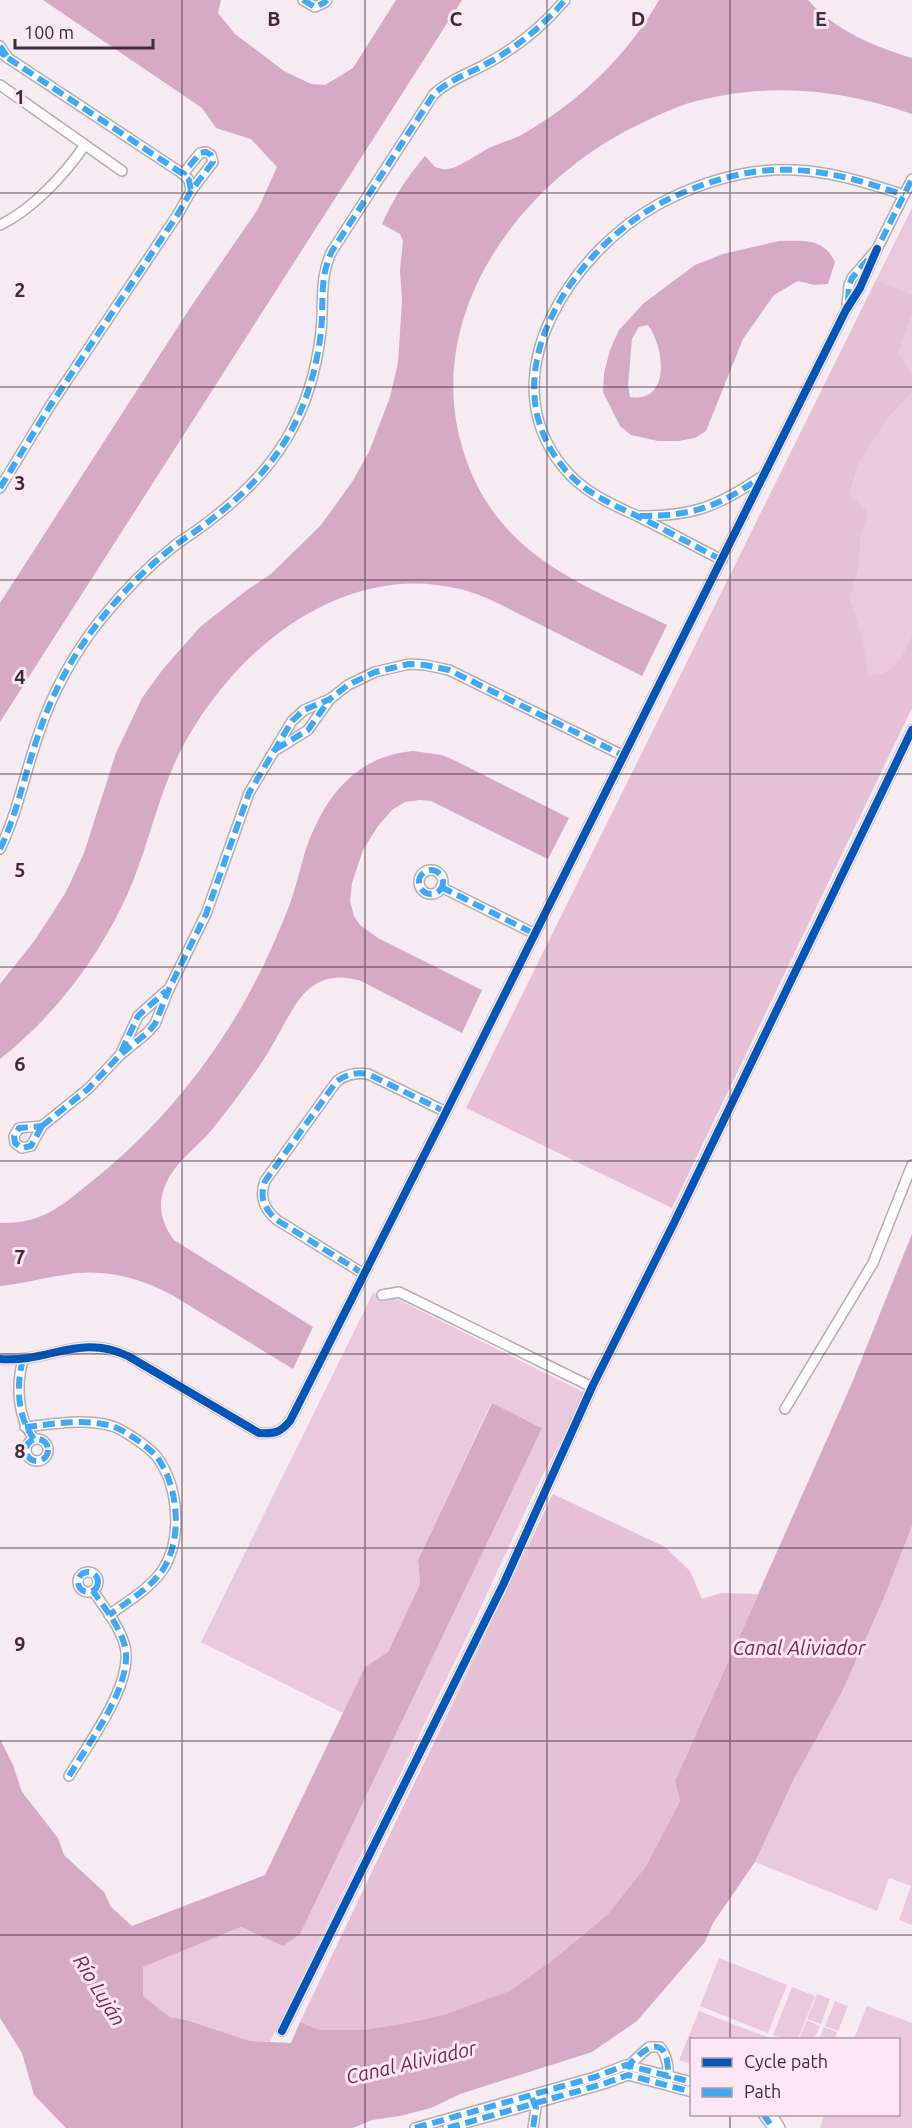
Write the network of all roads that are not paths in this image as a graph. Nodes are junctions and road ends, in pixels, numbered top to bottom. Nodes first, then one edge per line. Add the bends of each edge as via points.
1 (303, 0) edge
2 (327, 0) edge
3 (565, 0) edge
4 (0, 46) edge
5 (4, 55) edge
6 (0, 85) edge
7 (85, 145) junction
8 (122, 171) dead end
9 (183, 174) junction
10 (912, 179) edge
11 (191, 191) junction
12 (904, 195) junction
13 (0, 226) edge
14 (763, 476) junction
15 (0, 488) edge
16 (636, 516) junction
17 (722, 560) junction
18 (330, 699) junction
19 (912, 730) edge
20 (276, 750) junction
21 (624, 756) junction
22 (0, 849) edge
23 (441, 887) dead end
24 (535, 934) junction
25 (169, 989) junction
26 (120, 1055) junction
27 (446, 1112) junction
28 (42, 1126) dead end
29 (912, 1165) edge
30 (364, 1274) junction
31 (382, 1295) dead end
32 (0, 1359) edge
33 (23, 1359) junction
34 (592, 1387) junction
35 (785, 1409) dead end
36 (25, 1427) junction
37 (34, 1439) dead end
38 (93, 1591) dead end
39 (109, 1615) junction
40 (69, 1776) dead end
41 (282, 2031) dead end
42 (628, 2070) junction
43 (668, 2080) junction
44 (690, 2082) edge
45 (690, 2091) edge
46 (533, 2099) junction
47 (764, 2116) edge
48 (451, 2125) edge
49 (415, 2128) edge
50 (533, 2128) edge
51 (773, 2128) edge

1 - 2 street via 315,7
3 - 22 street via 521,41 448,82 430,101 327,262 313,377 287,437 247,490 143,573 88,637 46,713
4 - 5 street
5 - 9 street
6 - 7 street
7 - 8 street
7 - 13 street via 38,198
9 - 11 street
9 - 11 street via 200,153 211,155 213,162
10 - 12 street
11 - 15 street
12 - 14 street via 877,249 852,278 846,310
12 - 16 street via 819,171 752,172 704,185 659,204 590,260 567,290 543,337 535,367 537,419 553,454 574,479 603,501
14 - 16 street via 703,510
14 - 17 street
16 - 17 street
17 - 21 street
18 - 20 street via 308,730
18 - 20 street via 298,714
18 - 21 street via 375,672 408,664 437,666
19 - 34 street
20 - 25 street via 249,793 206,914
21 - 24 street
23 - 24 street
24 - 27 street
25 - 26 street via 138,1016
25 - 26 street via 155,1024
26 - 28 street via 88,1089
27 - 30 street
27 - 30 street via 368,1074 346,1075 265,1181 262,1196 268,1212
29 - 35 street via 873,1263
30 - 33 street via 290,1421 274,1434 260,1433 244,1425 116,1350 78,1347
31 - 34 street via 399,1292
32 - 33 street
33 - 36 street via 18,1377
34 - 41 street via 503,1585
36 - 37 street
36 - 39 street via 81,1420 114,1427 156,1456 168,1478 176,1531 163,1570
38 - 39 street
39 - 40 street via 124,1642 125,1674 118,1694
42 - 43 street
42 - 43 street via 649,2047 660,2047 665,2053
42 - 46 street via 618,2067
43 - 44 street
43 - 45 street
46 - 48 street
46 - 50 street
47 - 51 street
48 - 49 street

